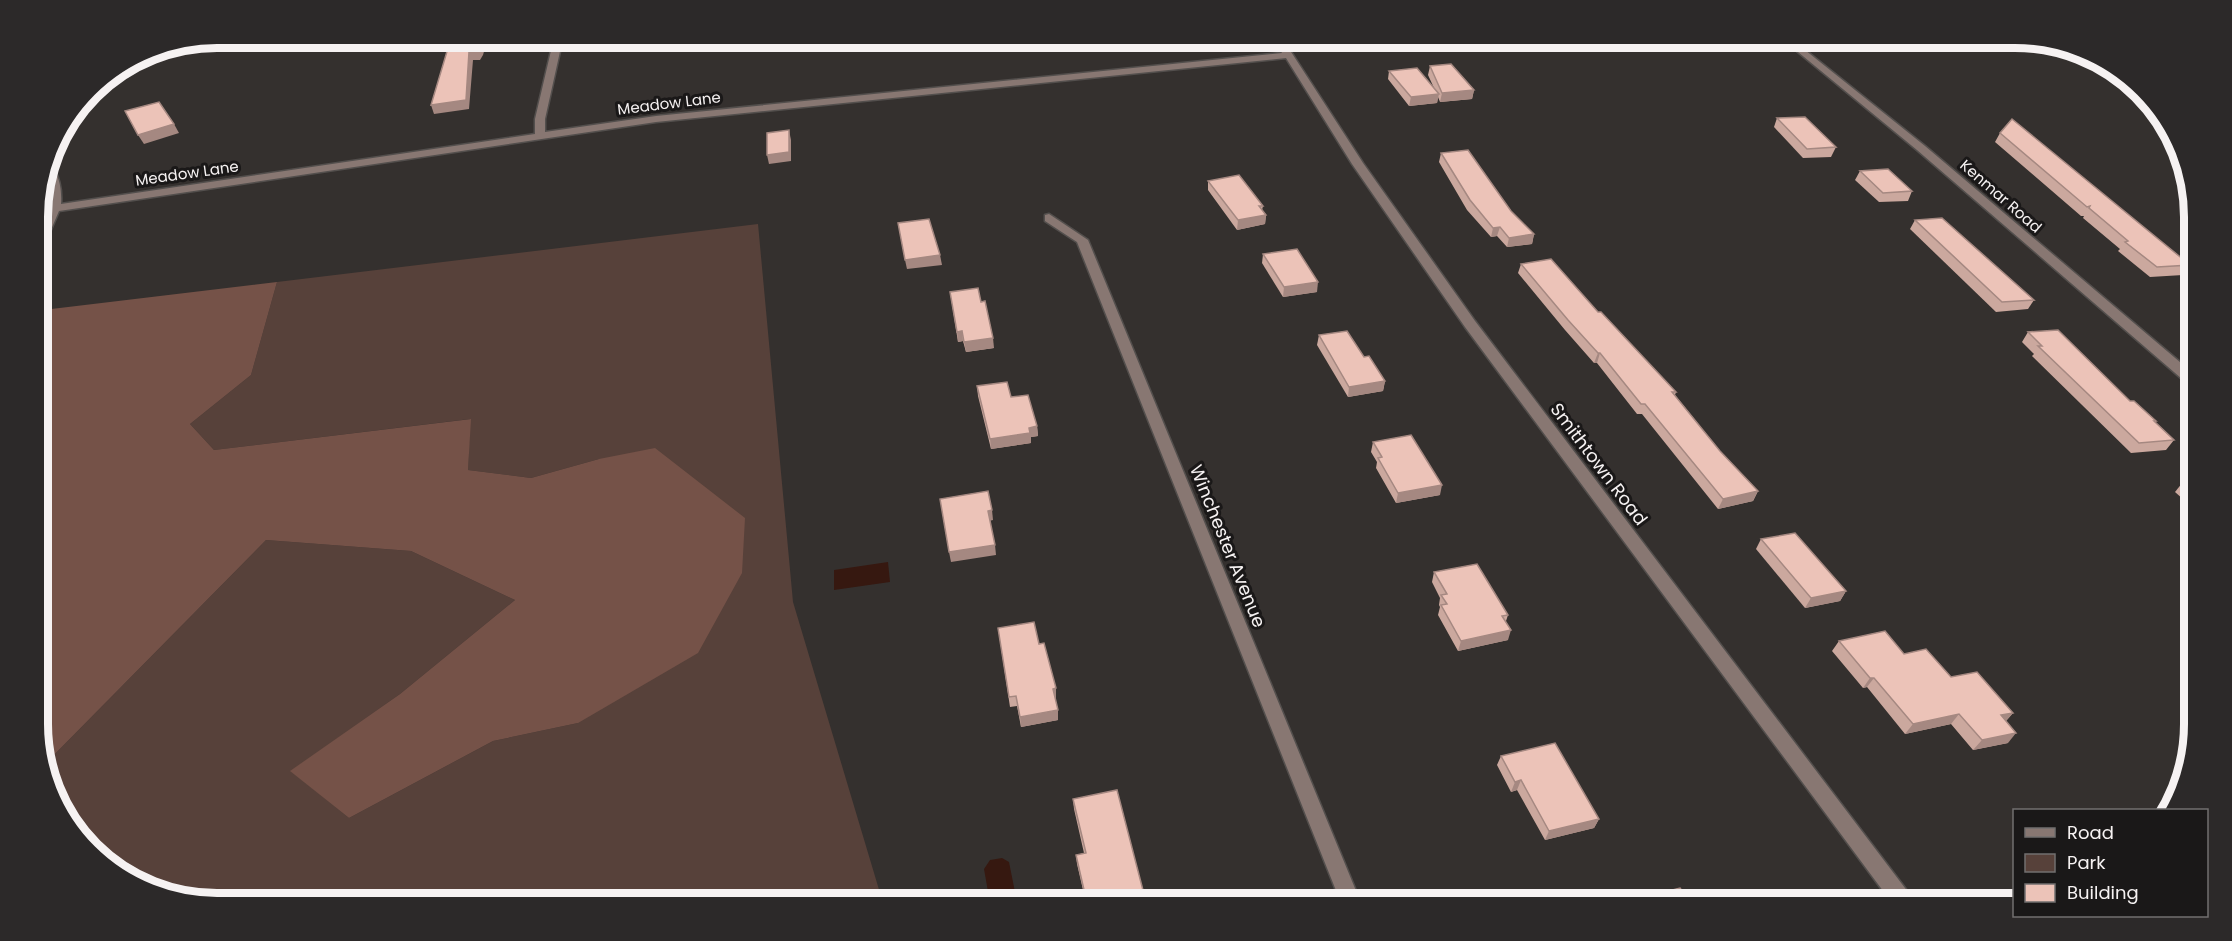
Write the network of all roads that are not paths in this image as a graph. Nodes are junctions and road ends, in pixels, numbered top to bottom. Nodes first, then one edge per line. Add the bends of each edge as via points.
1 (556, 48) edge
2 (1284, 48) edge
3 (1797, 48) edge
4 (1289, 55) junction
5 (540, 136) junction
6 (53, 179) edge
7 (55, 208) junction
8 (1049, 218) dead end
9 (48, 224) edge
10 (2184, 373) edge
11 (1347, 893) edge
12 (1897, 893) edge

1 - 5 street via 540,119
2 - 4 street, Smithtown Road
3 - 10 street, Kenmar Road
4 - 5 street, Meadow Lane via 687,115
4 - 12 street, Smithtown Road via 1358,164 1470,324
5 - 7 street, Meadow Lane
6 - 7 street
7 - 9 street
8 - 11 street, Winchester Avenue via 1082,240

